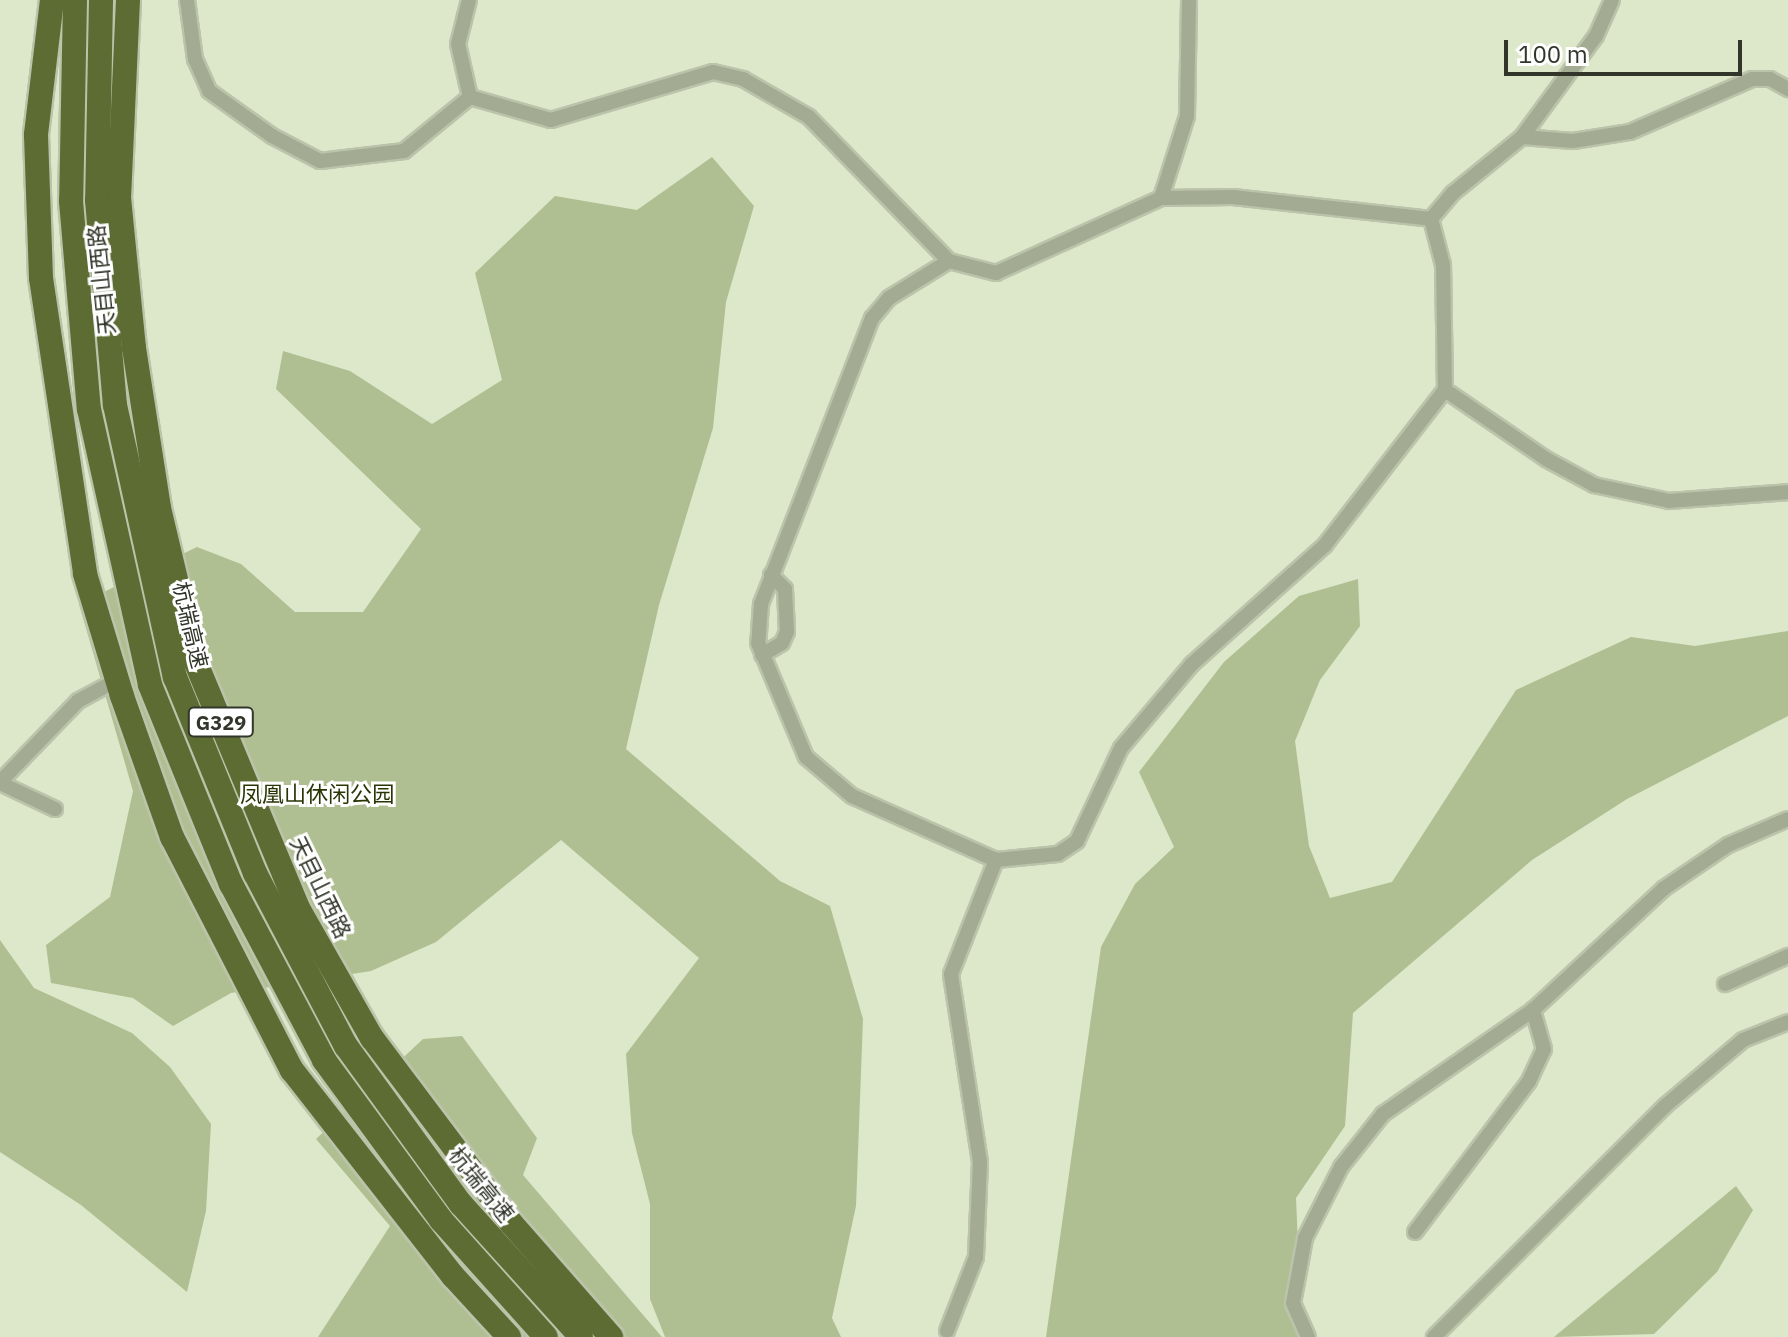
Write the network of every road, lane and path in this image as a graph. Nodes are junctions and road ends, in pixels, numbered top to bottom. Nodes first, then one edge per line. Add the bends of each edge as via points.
1 (52, 0) edge
2 (75, 0) edge
3 (101, 0) edge
4 (128, 0) edge
5 (187, 0) edge
6 (469, 0) edge
7 (1189, 0) edge
8 (1612, 0) edge
9 (1788, 89) edge
10 (470, 97) junction
11 (1522, 137) junction
12 (1161, 198) junction
13 (1431, 219) junction
14 (949, 261) junction
15 (1445, 390) junction
16 (1788, 492) edge
17 (771, 575) junction
18 (762, 655) junction
19 (117, 680) junction
20 (0, 782) edge
21 (55, 809) dead end
22 (1788, 819) edge
23 (996, 860) junction
24 (1788, 956) edge
25 (1725, 984) dead end
26 (1533, 1010) junction
27 (1788, 1022) edge
28 (1415, 1232) dead end
29 (947, 1331) dead end
30 (509, 1337) edge
31 (546, 1337) edge
32 (581, 1337) edge
33 (611, 1337) edge
34 (1308, 1337) edge
35 (1434, 1337) edge

1 - 19 highway via 36,135 41,278 85,574
2 - 31 highway via 71,201 89,409 150,685 231,884 324,1060 441,1220
3 - 32 highway, 杭瑞高速 via 97,200 115,405 175,677 255,873 346,1046 461,1204
4 - 33 highway, 天目山西路 / G329 via 119,198 131,318 159,508 196,663 298,908 372,1038 511,1223
5 - 10 street via 195,59 209,91 272,136 320,161 404,151
6 - 10 street via 458,44
7 - 12 street via 1187,116
8 - 11 street via 1596,36
9 - 11 street via 1770,79 1752,79 1630,132 1573,141
10 - 14 street via 551,120 713,72 743,79 809,117
11 - 13 street via 1453,193
12 - 13 street via 1233,197
12 - 14 street via 996,273
13 - 15 street via 1443,265
14 - 17 street via 889,298 872,318
15 - 16 street via 1594,485 1669,501
15 - 23 street via 1325,545 1192,664 1121,748 1077,841 1058,854
17 - 18 street via 761,604
17 - 18 street via 785,589 787,632 782,643
18 - 23 street via 806,757 852,796
19 - 20 street via 78,701
19 - 30 highway via 172,837 292,1070 453,1276
20 - 21 street
22 - 26 street via 1728,845 1663,889
23 - 29 street via 951,974 980,1162 976,1257
24 - 25 street
26 - 28 street via 1544,1049 1529,1081
26 - 34 street via 1383,1114 1341,1167 1305,1238 1294,1284 1298,1323
27 - 35 street via 1743,1040 1665,1106

